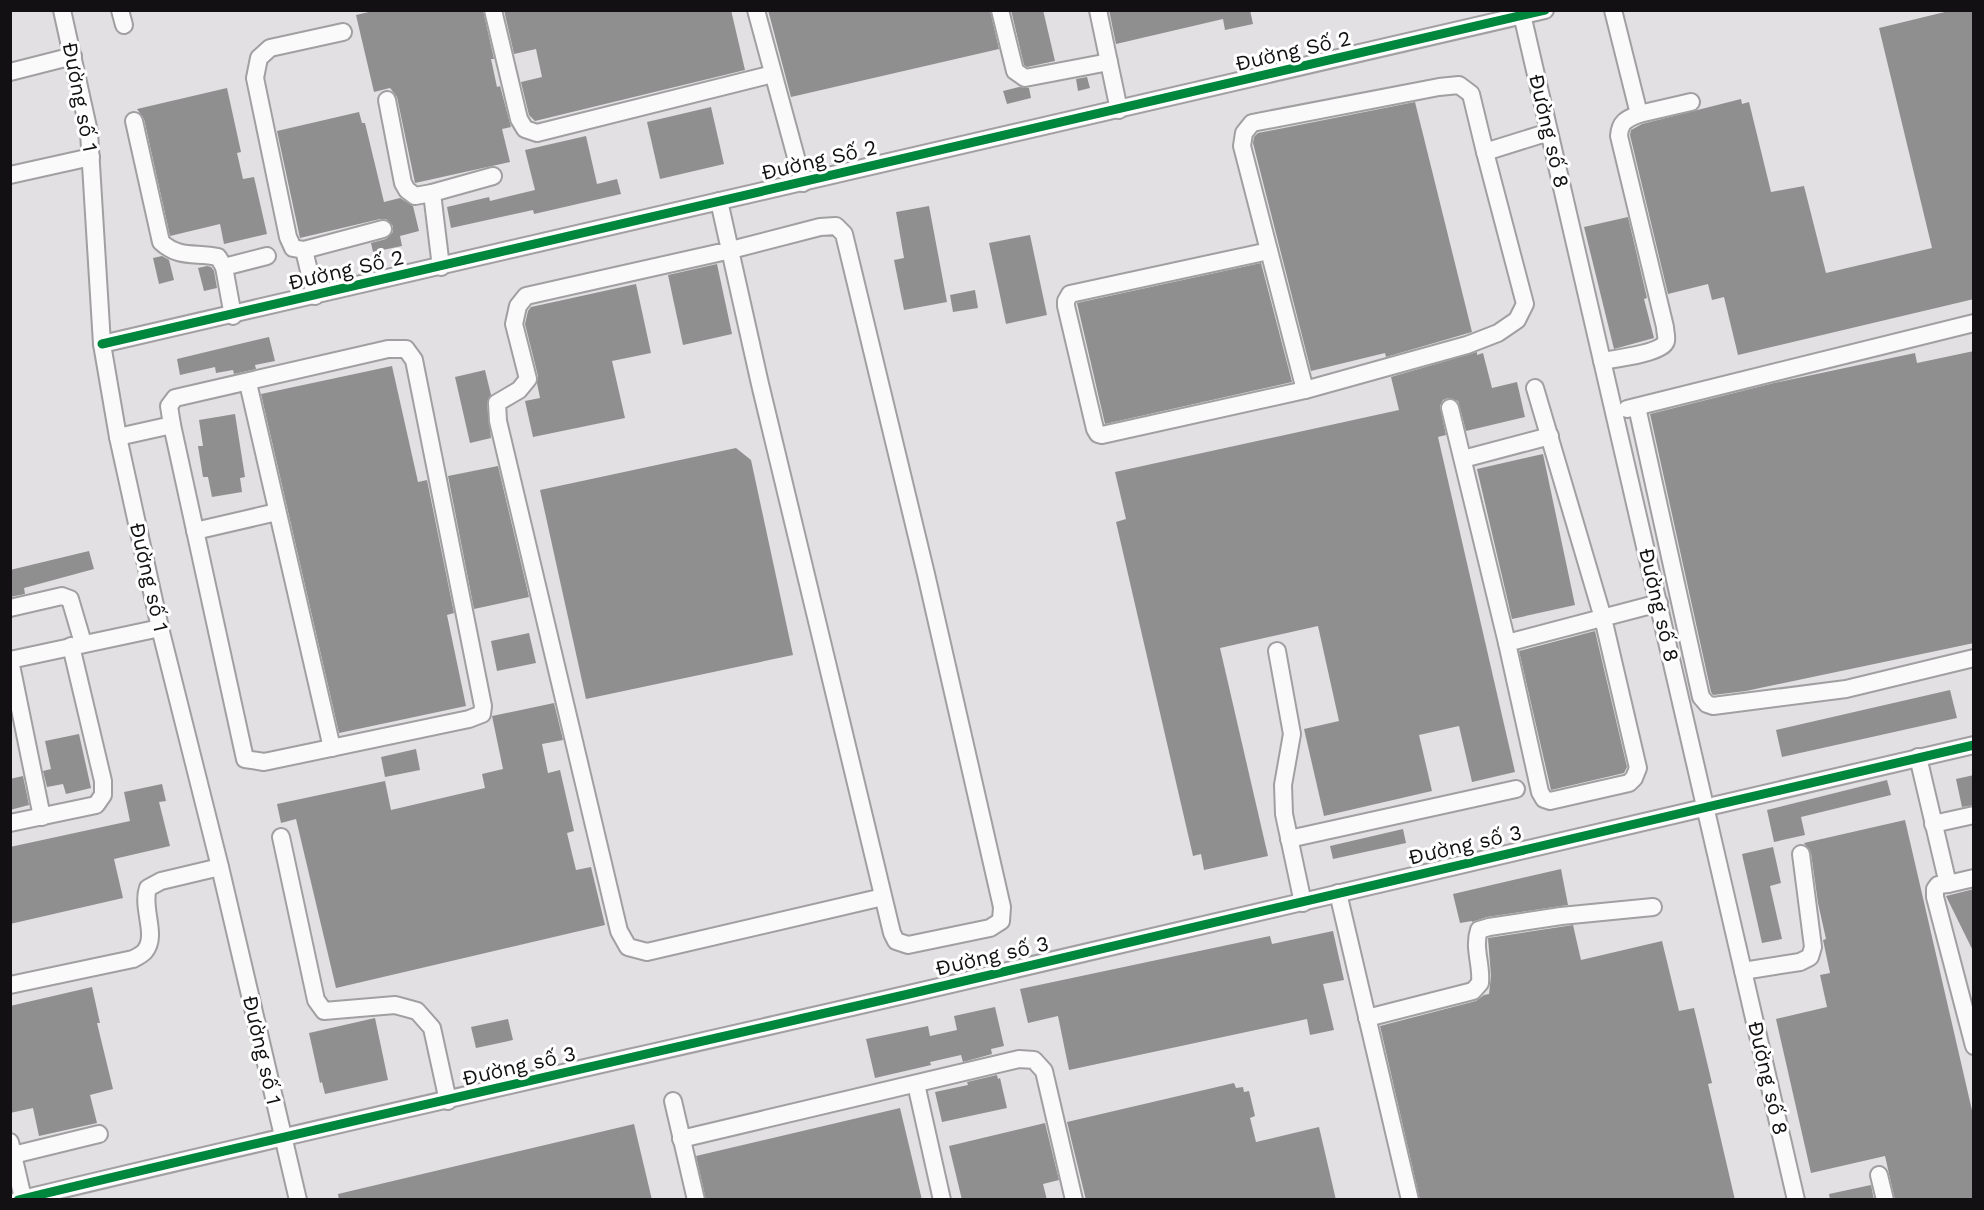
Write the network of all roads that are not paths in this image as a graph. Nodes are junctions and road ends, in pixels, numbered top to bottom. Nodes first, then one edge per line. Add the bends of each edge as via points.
1 (62, 10) edge
2 (493, 10) edge
3 (756, 10) edge
4 (1000, 10) edge
5 (1098, 10) edge
6 (1545, 10) edge
7 (1613, 10) edge
8 (1522, 13) edge
9 (344, 32) dead end
10 (73, 56) junction
11 (1109, 62) junction
12 (10, 72) edge
13 (773, 74) junction
14 (387, 100) dead end
15 (1691, 102) dead end
16 (1119, 110) junction
17 (1639, 114) junction
18 (134, 121) dead end
19 (1550, 132) junction
20 (1485, 152) junction
21 (92, 158) junction
22 (10, 175) edge
23 (493, 176) dead end
24 (803, 183) junction
25 (432, 193) junction
26 (719, 201) junction
27 (383, 229) dead end
28 (304, 250) junction
29 (730, 250) junction
30 (1269, 251) junction
31 (267, 256) dead end
32 (224, 267) junction
33 (441, 267) junction
34 (315, 296) junction
35 (233, 316) junction
36 (1974, 323) edge
37 (102, 345) junction
38 (1602, 361) junction
39 (248, 382) junction
40 (1535, 388) dead end
41 (1305, 390) junction
42 (1637, 407) junction
43 (1450, 408) dead end
44 (1614, 412) junction
45 (171, 425) junction
46 (1550, 436) junction
47 (118, 437) junction
48 (1463, 459) junction
49 (277, 512) junction
50 (195, 531) junction
51 (1659, 603) junction
52 (10, 608) edge
53 (1603, 618) junction
54 (160, 628) junction
55 (1507, 643) junction
56 (77, 645) junction
57 (1276, 651) dead end
58 (1974, 658) edge
59 (10, 660) edge
60 (1974, 745) edge
61 (332, 748) junction
62 (1918, 757) junction
63 (1516, 789) dead end
64 (1706, 806) junction
65 (1974, 815) edge
66 (42, 817) junction
67 (10, 823) edge
68 (1933, 824) junction
69 (281, 837) dead end
70 (1289, 839) junction
71 (1801, 854) dead end
72 (220, 867) junction
73 (1974, 878) edge
74 (1948, 884) junction
75 (1338, 893) junction
76 (883, 897) junction
77 (1303, 903) junction
78 (1653, 907) dead end
79 (1743, 971) junction
80 (10, 985) edge
81 (1367, 1018) junction
82 (1974, 1046) edge
83 (916, 1084) junction
84 (448, 1101) junction
85 (673, 1101) dead end
86 (99, 1134) dead end
87 (282, 1136) junction
88 (681, 1139) junction
89 (12, 1149) edge
90 (1879, 1174) dead end
91 (20, 1199) edge
92 (298, 1200) edge
93 (696, 1200) edge
94 (942, 1200) edge
95 (1074, 1200) edge
96 (1410, 1200) edge
97 (1796, 1200) edge
98 (1885, 1200) edge

1 - 10 street, Đường số 1
2 - 13 street via 519,119 525,129 537,133
3 - 13 street
4 - 11 street via 1018,75 1025,78
5 - 11 street
6 - 8 street, Đường Số 2
7 - 17 street
8 - 16 street, Đường Số 2
8 - 19 street, Đường số 8
9 - 28 street via 270,48 259,58 255,78 288,237 293,248
10 - 12 street
10 - 21 street, Đường số 1
11 - 16 street
13 - 24 street
14 - 25 street via 403,183 415,196
15 - 17 street
16 - 24 street, Đường Số 2
17 - 38 street via 1624,121 1619,135 1666,342 1663,348 1653,351
18 - 32 street via 161,242 183,255 218,257
19 - 20 street
19 - 38 street, Đường số 8
20 - 30 street via 1471,94 1459,85 1252,123 1242,146
20 - 41 street via 1525,303 1517,320 1467,345
21 - 22 street
21 - 37 street, Đường số 1
23 - 25 street
24 - 26 street, Đường Số 2
25 - 33 street
26 - 29 street
26 - 33 street, Đường Số 2
27 - 28 street
28 - 34 street
29 - 76 street
29 - 76 street via 820,227 837,226 844,234 926,574 1002,907 1001,921 990,928 908,945 896,941
29 - 76 street via 526,296 518,306 514,324 528,378 519,390 497,403 503,444 619,931 628,947 647,952
30 - 41 street
30 - 41 street via 1070,294 1066,306 1095,429 1102,435
31 - 32 street
32 - 35 street
33 - 34 street, Đường Số 2
34 - 35 street, Đường Số 2
35 - 37 street, Đường Số 2
36 - 42 street
37 - 47 street, Đường số 1
38 - 44 street, Đường số 8
39 - 45 street via 175,398 169,406
39 - 49 street
39 - 61 street via 388,349 406,348 414,360 482,714
40 - 46 street
42 - 44 street
42 - 58 street via 1701,697 1707,704 1846,689
43 - 48 street
44 - 51 street, Đường số 8
45 - 47 street
45 - 50 street
46 - 48 street
46 - 53 street
47 - 54 street, Đường số 1
48 - 55 street
49 - 50 street
49 - 61 street
50 - 61 street via 245,759 264,762
51 - 53 street
51 - 64 street, Đường số 8
52 - 56 street via 62,596 70,599
53 - 55 street
53 - 55 street via 1638,768 1635,778 1615,788 1544,799
54 - 56 street
54 - 72 street, Đường số 1
56 - 59 street
56 - 66 street via 103,795 96,805
57 - 70 street via 1292,734 1283,785
59 - 66 street
60 - 62 street, Đường số 3
62 - 64 street, Đường số 3
62 - 68 street
63 - 70 street
64 - 75 street, Đường số 3
64 - 79 street, Đường số 8
65 - 68 street
66 - 67 street
68 - 74 street
69 - 84 street via 316,1000 324,1011 395,1005 417,1011 432,1029
70 - 77 street
71 - 79 street via 1813,947 1810,957
72 - 80 street via 161,881 148,888 144,899 151,936 145,951 133,959
72 - 87 street, Đường số 1
73 - 74 street
74 - 82 street via 1938,885 1935,897
75 - 77 street, Đường số 3
75 - 81 street
77 - 84 street, Đường số 3
78 - 81 street via 1561,916 1479,930 1476,940 1480,984 1473,991
79 - 97 street, Đường số 8
81 - 96 street
83 - 88 street
83 - 94 street
83 - 95 street via 1018,1059 1034,1060 1044,1071
84 - 87 street, Đường số 3
85 - 88 street
86 - 89 street
87 - 91 street, Đường số 3
87 - 92 street, Đường số 1
88 - 93 street
89 - 91 street
90 - 98 street

